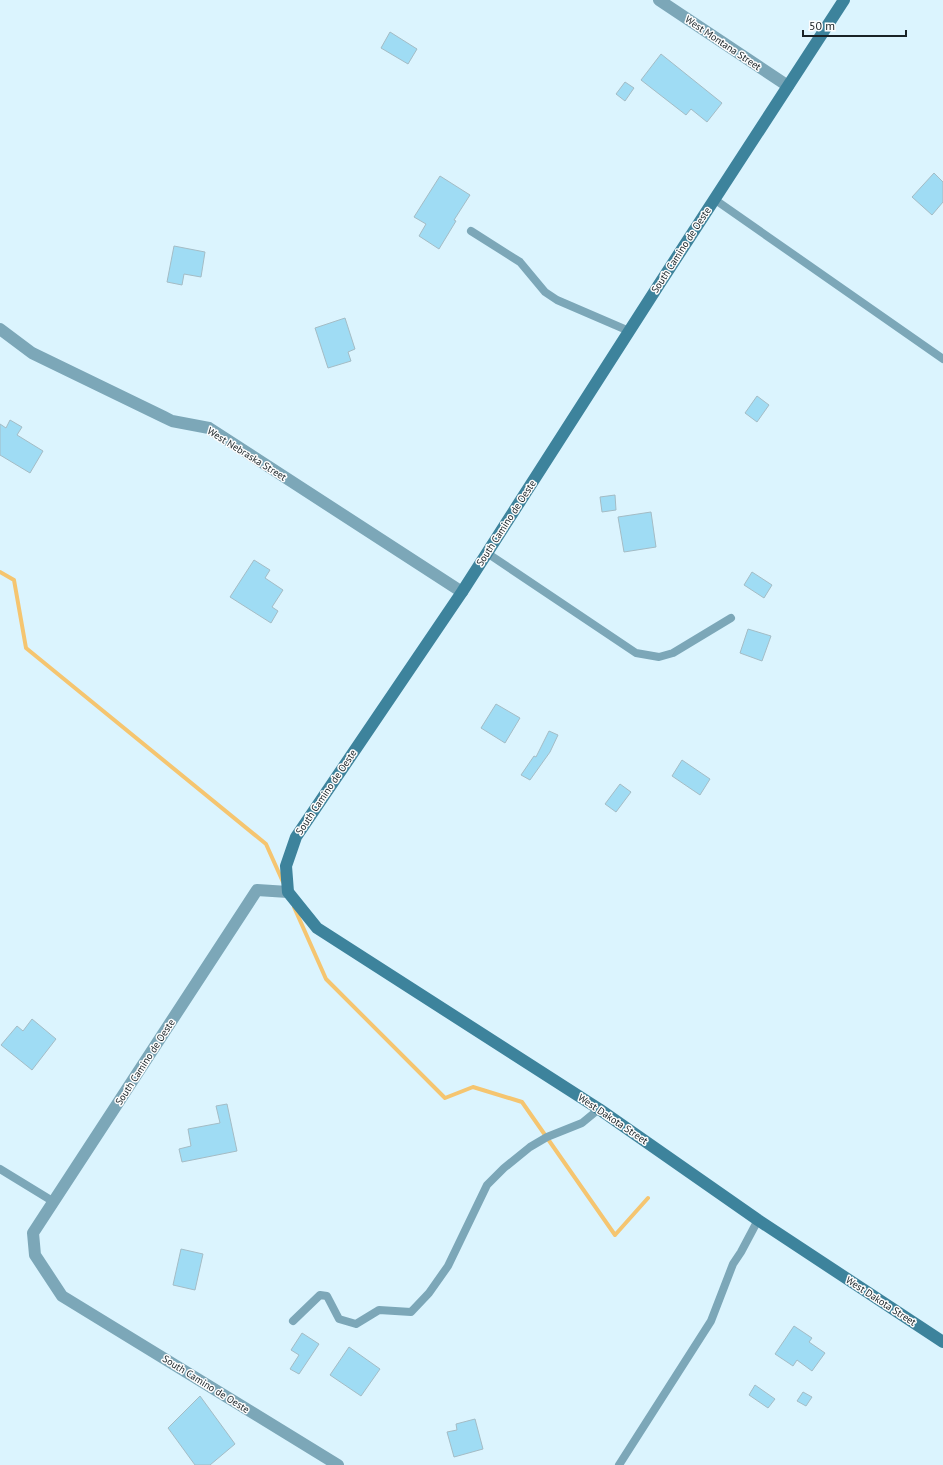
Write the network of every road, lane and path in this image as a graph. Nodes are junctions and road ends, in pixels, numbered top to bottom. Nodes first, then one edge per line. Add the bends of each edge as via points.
1 (659, 0) edge
2 (844, 0) edge
3 (788, 86) junction
4 (714, 199) junction
5 (471, 231) dead end
6 (0, 328) edge
7 (629, 331) junction
8 (943, 359) edge
9 (487, 553) junction
10 (462, 592) junction
11 (731, 618) dead end
12 (288, 892) junction
13 (599, 1109) junction
14 (0, 1169) edge
15 (54, 1202) junction
16 (758, 1220) junction
17 (293, 1321) dead end
18 (943, 1342) edge
19 (338, 1465) edge
20 (619, 1465) edge

1 - 3 street, West Montana Street
2 - 3 street, South Camino de Oeste
3 - 4 street, South Camino de Oeste
4 - 7 street, South Camino de Oeste
4 - 8 lane
5 - 7 lane via 520,262 545,292 557,300
6 - 10 street, West Nebraska Street via 32,353 164,418 209,428
7 - 9 street, South Camino de Oeste
9 - 10 street, South Camino de Oeste
9 - 11 lane via 636,653 659,657 673,653
10 - 12 street, South Camino de Oeste via 296,837 286,866
12 - 13 street, West Dakota Street via 317,928
12 - 15 street, South Camino de Oeste via 257,890
13 - 16 street, West Dakota Street
13 - 17 lane via 582,1123 530,1147 487,1185 448,1266 429,1293 411,1312 379,1310 356,1324 339,1319 327,1296 320,1295
14 - 15 lane
15 - 19 street, South Camino de Oeste via 34,1233 35,1256 62,1296
16 - 18 street, West Dakota Street
16 - 20 lane via 733,1264 710,1321

